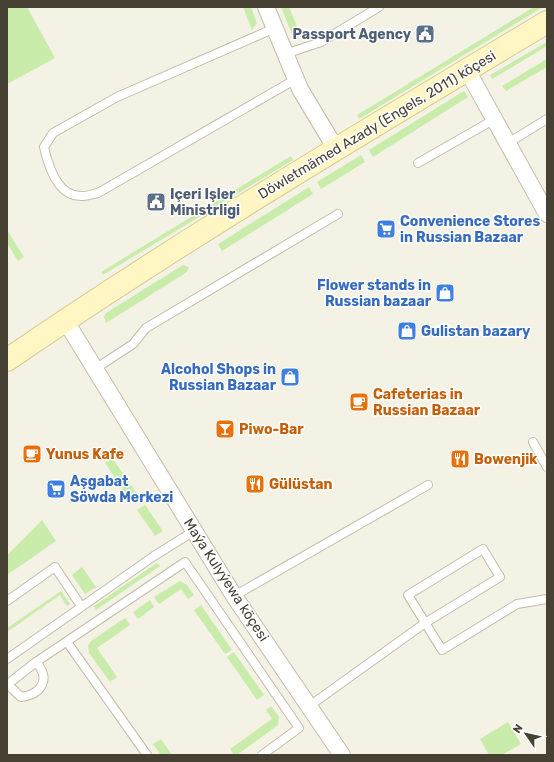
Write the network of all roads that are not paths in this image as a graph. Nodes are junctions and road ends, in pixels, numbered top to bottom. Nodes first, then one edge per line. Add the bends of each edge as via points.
1 (266, 7) edge
2 (379, 7) edge
3 (547, 22) edge
4 (274, 28) junction
5 (285, 54) junction
6 (467, 70) junction
7 (296, 79) junction
8 (495, 119) junction
9 (547, 119) edge
10 (508, 143) junction
11 (336, 149) junction
12 (418, 163) dead end
13 (546, 208) edge
14 (338, 214) dead end
15 (65, 320) junction
16 (7, 360) edge
17 (95, 369) junction
18 (533, 442) dead end
19 (547, 467) edge
20 (428, 485) dead end
21 (194, 532) junction
22 (234, 596) junction
23 (547, 599) edge
24 (7, 601) edge
25 (81, 606) junction
26 (425, 623) junction
27 (67, 642) junction
28 (7, 659) edge
29 (36, 662) junction
30 (7, 684) edge
31 (308, 707) junction
32 (147, 755) edge
33 (262, 755) edge
34 (342, 755) edge

1 - 4 street
2 - 5 lane via 321,42
3 - 6 street, Döwletmämed Azady (Engels, 2011) köçesi
4 - 5 street
4 - 7 lane via 117,98 53,133 44,147 48,167 65,192 82,196 98,193
5 - 7 street
6 - 8 street
6 - 11 street, Döwletmämed Azady (Engels, 2011) köçesi
7 - 11 street
8 - 10 street
8 - 12 lane
9 - 10 lane
10 - 13 street
11 - 15 street, Döwletmämed Azady (Engels, 2011) köçesi
14 - 17 lane via 146,328 133,344
15 - 16 street, Döwletmämed Azady (Engels, 2011) köçesi
15 - 17 street, Maýa Kulyýewa köçesi
17 - 21 street, Maýa Kulyýewa köçesi
18 - 19 lane
20 - 22 lane
21 - 22 street, Maýa Kulyýewa köçesi
21 - 25 lane
22 - 31 street, Maýa Kulyýewa köçesi
23 - 26 lane via 517,604 442,650
24 - 25 lane via 55,567
25 - 28 lane
26 - 26 lane via 408,595 483,549 500,577
26 - 31 lane
27 - 29 lane
27 - 32 lane
27 - 33 lane via 185,562 299,728
29 - 30 lane
29 - 30 lane via 43,671 44,678 42,686 30,696 21,697
31 - 34 street, Maýa Kulyýewa köçesi

